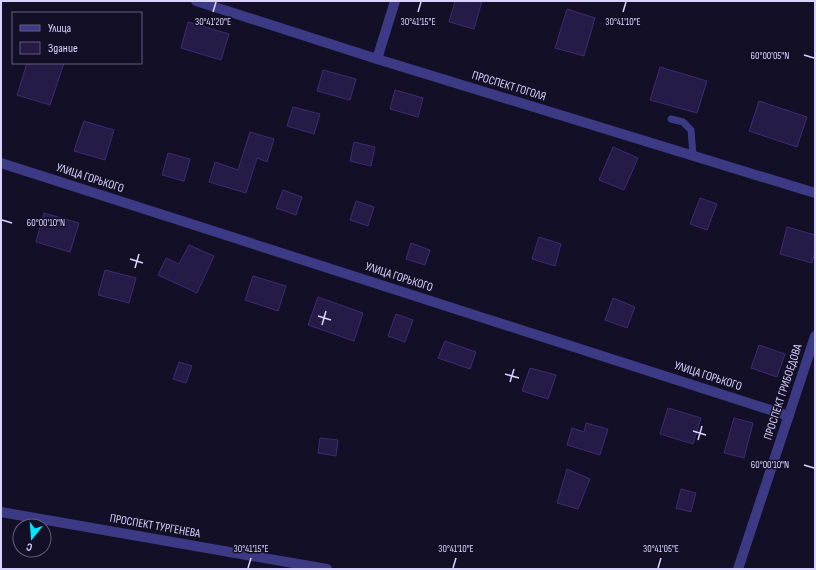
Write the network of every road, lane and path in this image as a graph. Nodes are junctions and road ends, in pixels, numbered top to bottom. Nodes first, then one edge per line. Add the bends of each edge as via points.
1 (196, 1) edge
2 (395, 1) edge
3 (377, 59) junction
4 (671, 119) dead end
5 (693, 155) junction
6 (1, 163) edge
7 (815, 193) edge
8 (815, 336) edge
9 (789, 416) junction
10 (1, 512) edge
11 (327, 569) edge
12 (738, 569) edge

1 - 3 street, ПРОСПЕКТ ГОГОЛЯ
2 - 3 street
3 - 5 street, ПРОСПЕКТ ГОГОЛЯ
4 - 5 lane via 683,122 691,130
5 - 7 street, ПРОСПЕКТ ГОГОЛЯ
6 - 9 street, УЛИЦА ГОРЬКОГО
8 - 9 street, ПРОСПЕКТ ГРИБОЕДОВА
9 - 12 street, ПРОСПЕКТ ГРИБОЕДОВА
10 - 11 street, ПРОСПЕКТ ТУРГЕНЕВА

